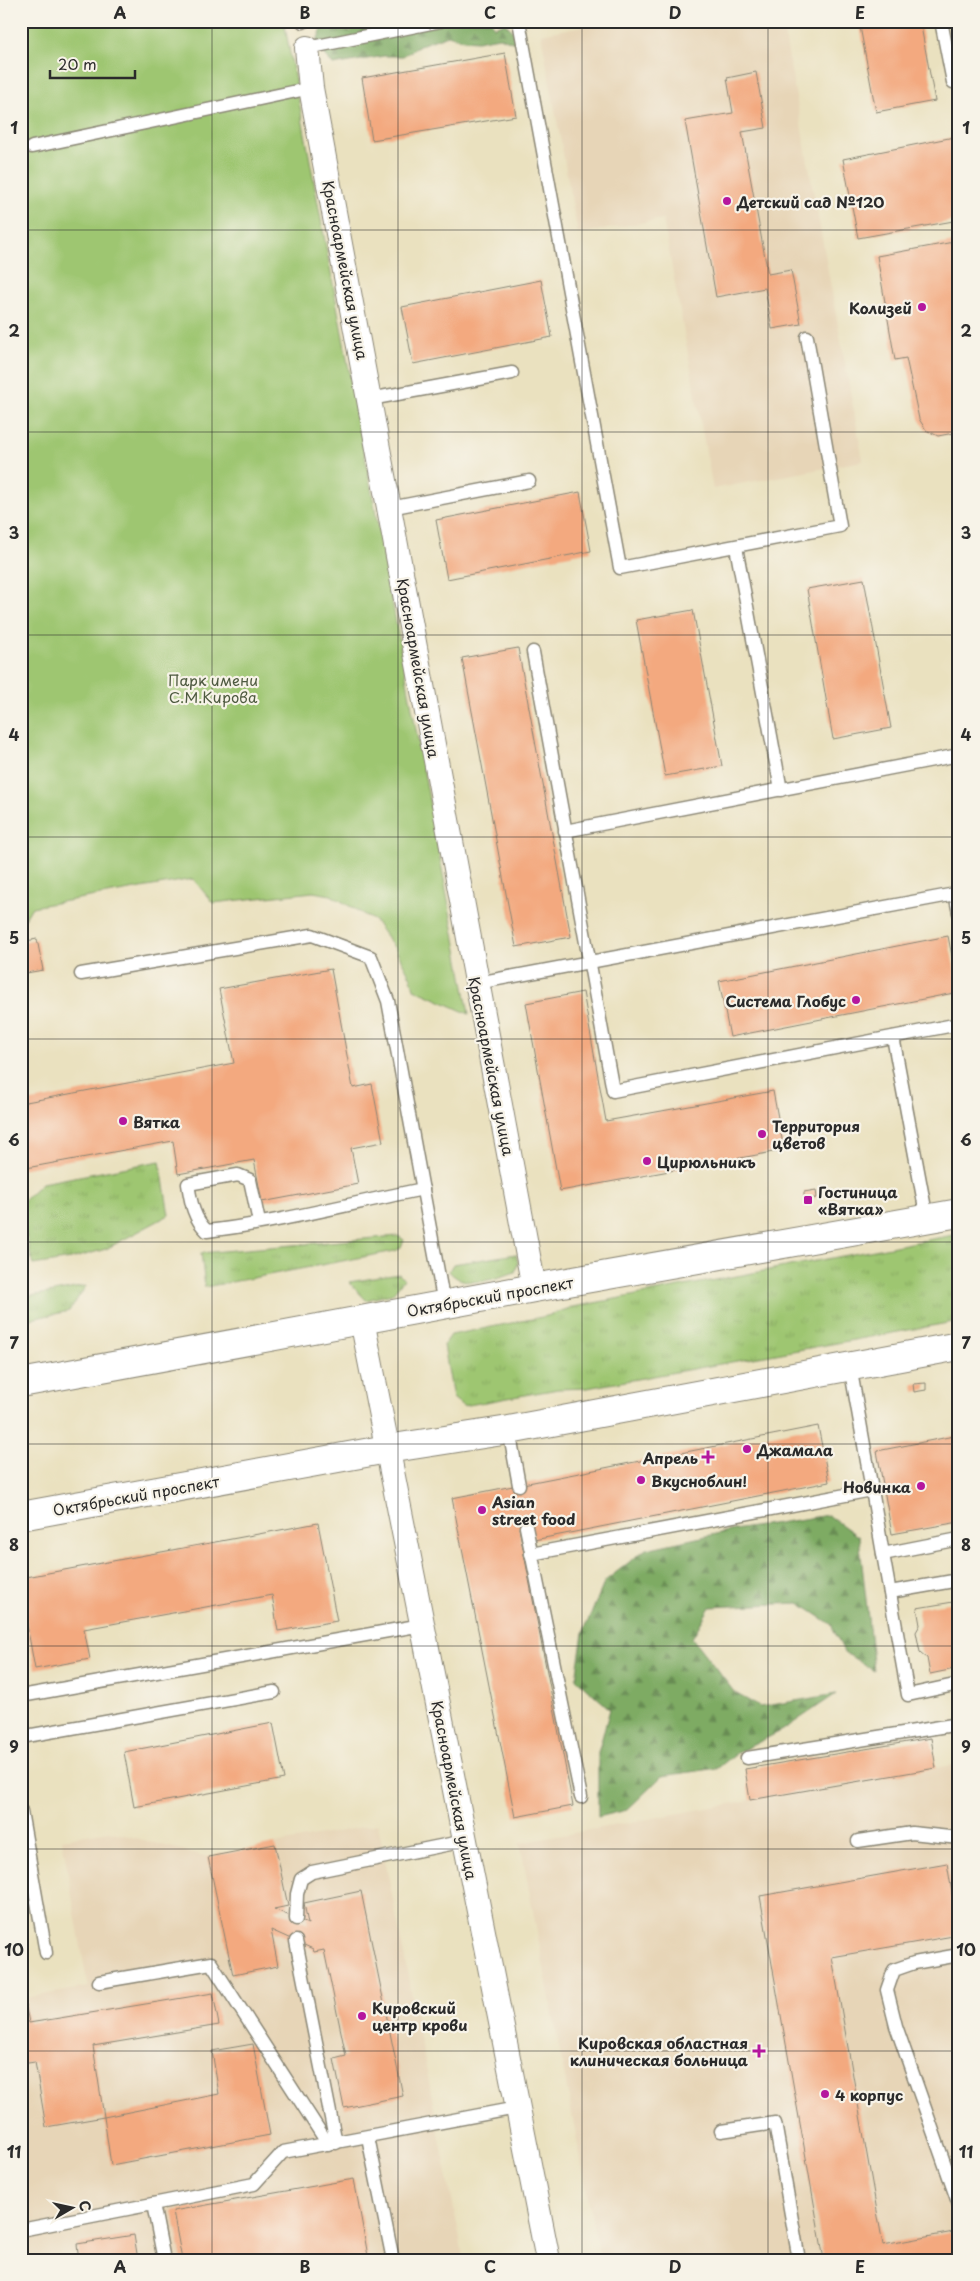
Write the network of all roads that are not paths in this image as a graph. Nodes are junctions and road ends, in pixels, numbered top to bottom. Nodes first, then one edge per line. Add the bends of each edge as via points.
1 (441, 21) edge
2 (519, 21) edge
3 (941, 21) edge
4 (412, 24) edge
5 (307, 48) joint
6 (953, 82) dead end
7 (311, 88) junction
8 (32, 147) dead end
9 (807, 337) dead end
10 (512, 373) dead end
11 (370, 399) junction
12 (529, 481) dead end
13 (390, 508) junction
14 (736, 546) junction
15 (532, 652) dead end
16 (959, 756) edge
17 (781, 790) junction
18 (565, 831) junction
19 (959, 913) edge
20 (589, 962) junction
21 (81, 974) dead end
22 (477, 983) junction
23 (959, 1024) edge
24 (893, 1036) junction
25 (423, 1189) junction
26 (959, 1213) edge
27 (927, 1219) junction
28 (259, 1222) junction
29 (534, 1288) junction
30 (444, 1304) junction
31 (362, 1320) junction
32 (959, 1346) edge
33 (850, 1366) junction
34 (21, 1384) edge
35 (508, 1430) junction
36 (387, 1450) junction
37 (519, 1485) dead end
38 (872, 1490) junction
39 (21, 1516) edge
40 (526, 1527) dead end
41 (959, 1539) edge
42 (532, 1554) junction
43 (883, 1554) junction
44 (959, 1580) edge
45 (890, 1592) junction
46 (422, 1625) junction
47 (959, 1684) edge
48 (274, 1692) dead end
49 (21, 1696) edge
50 (959, 1724) edge
51 (21, 1737) edge
52 (747, 1758) dead end
53 (582, 1797) dead end
54 (21, 1811) edge
55 (959, 1838) edge
56 (465, 1841) junction
57 (858, 1841) dead end
58 (296, 1919) dead end
59 (296, 1942) dead end
60 (46, 1953) dead end
61 (959, 1955) edge
62 (99, 1982) dead end
63 (518, 2108) junction
64 (721, 2131) dead end
65 (368, 2137) junction
66 (332, 2144) junction
67 (153, 2204) junction
68 (959, 2205) edge
69 (21, 2230) edge
70 (164, 2260) edge
71 (393, 2260) edge
72 (548, 2260) edge
73 (799, 2260) edge

1 - 4 lane
2 - 14 lane via 620,568
3 - 6 lane
4 - 5 lane
5 - 7 street, Красноармейская улица
7 - 8 lane
7 - 11 street, Красноармейская улица
9 - 14 lane via 840,526
10 - 11 lane
11 - 13 street, Красноармейская улица
12 - 13 lane
13 - 22 street, Красноармейская улица
14 - 17 lane
15 - 18 lane
16 - 17 lane
17 - 18 lane
18 - 20 lane
19 - 20 lane via 955,894
20 - 22 lane
20 - 24 lane via 613,1091
21 - 25 lane via 312,935 371,957 388,1001
22 - 29 street, Красноармейская улица
23 - 24 lane
24 - 27 lane
25 - 28 lane
25 - 30 lane
26 - 27 main road, Октябрьский проспект
27 - 29 main road, Октябрьский проспект
28 - 28 lane via 207,1231 193,1212 188,1184 238,1174 250,1180
29 - 30 main road, Октябрьский проспект
30 - 31 main road, Октябрьский проспект
31 - 34 main road, Октябрьский проспект
31 - 36 street, Красноармейская улица
32 - 33 main road, Октябрьский проспект
33 - 35 main road, Октябрьский проспект
33 - 38 lane
35 - 36 main road, Октябрьский проспект
35 - 37 lane
36 - 39 main road, Октябрьский проспект
36 - 46 street, Красноармейская улица
38 - 42 lane
38 - 43 lane
40 - 42 lane
41 - 43 lane
42 - 53 lane
43 - 45 lane
44 - 45 lane
45 - 47 lane via 908,1695
46 - 49 lane
46 - 56 street, Красноармейская улица
48 - 51 lane
50 - 52 lane
54 - 60 lane
55 - 57 lane via 912,1833
56 - 58 lane via 312,1872 300,1880
56 - 63 street, Красноармейская улица
59 - 66 lane
61 - 68 lane via 894,1970 886,1990
62 - 66 lane via 210,1963
63 - 65 lane
63 - 72 street, Красноармейская улица
64 - 73 lane via 775,2123
65 - 66 lane
65 - 71 lane
66 - 67 lane via 283,2152 254,2184
67 - 69 lane
67 - 70 lane

